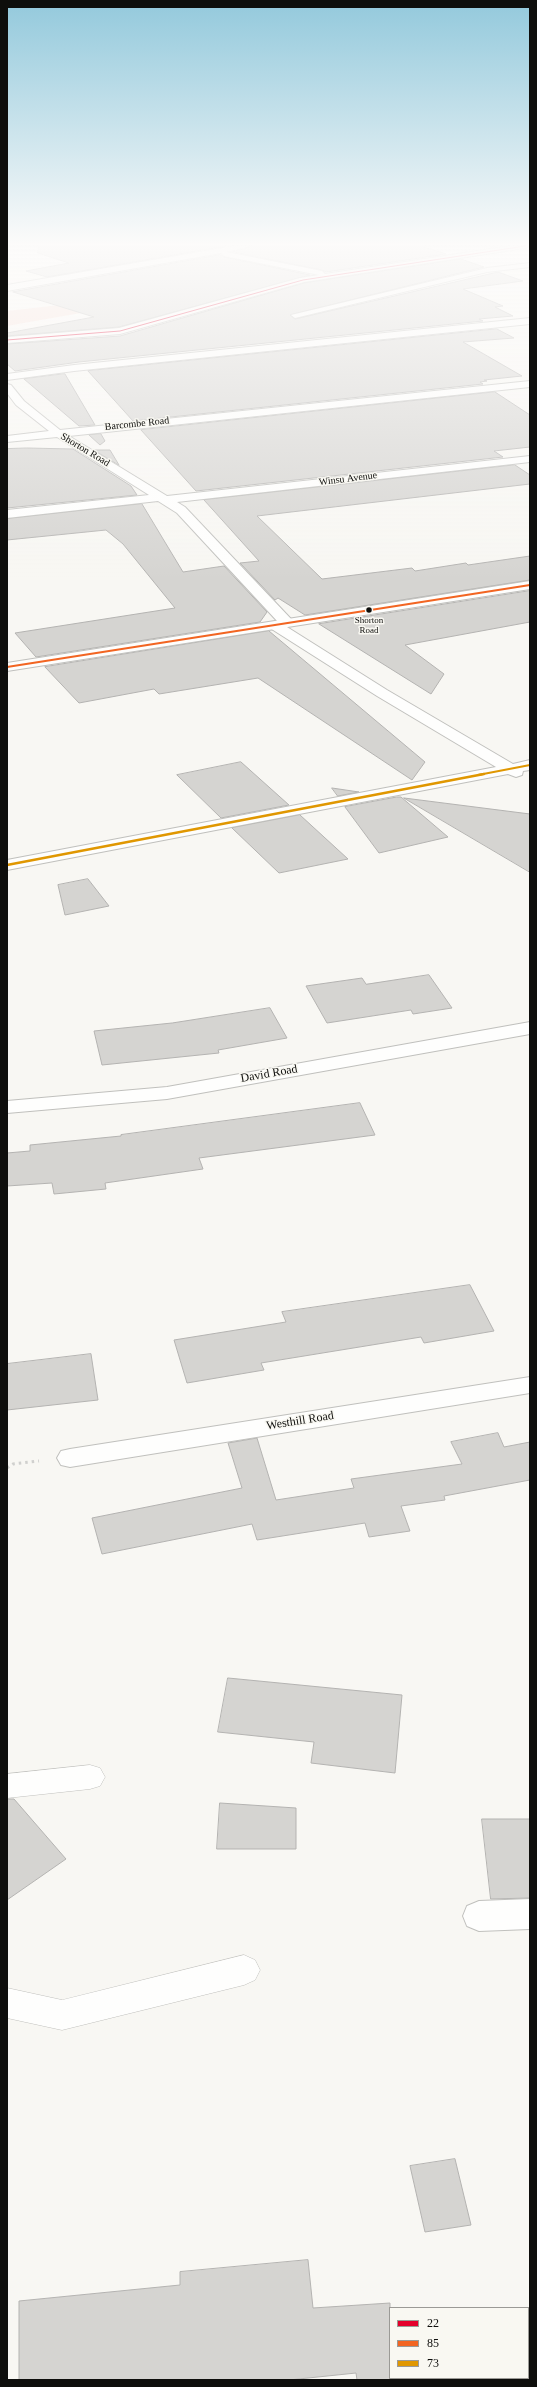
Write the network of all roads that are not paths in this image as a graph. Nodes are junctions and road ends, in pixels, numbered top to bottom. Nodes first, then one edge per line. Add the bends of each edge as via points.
1 (177, 357) edge
2 (7, 377) edge
3 (530, 384) edge
4 (7, 387) edge
5 (56, 432) junction
6 (7, 439) edge
7 (530, 459) edge
8 (164, 498) junction
9 (7, 514) edge
10 (530, 585) edge
11 (281, 624) junction
12 (7, 667) edge
13 (530, 765) edge
14 (511, 769) junction
15 (530, 779) edge
16 (7, 865) edge
17 (530, 1028) edge
18 (7, 1107) edge
19 (530, 1385) edge
20 (70, 1458) dead end
21 (90, 1777) dead end
22 (7, 1786) edge
23 (530, 1914) edge
24 (479, 1916) dead end
25 (244, 1970) dead end
26 (7, 2003) edge

1 - 2 street
3 - 5 street, Barcombe Road
4 - 5 street, Shorton Road via 20,403
5 - 6 street, Barcombe Road
5 - 8 street, Shorton Road
7 - 8 street, Winsu Avenue
8 - 9 street, Winsu Avenue
8 - 11 street, Shorton Road via 186,515
10 - 11 street
11 - 12 street
11 - 14 street, Shorton Road via 382,693
13 - 14 street
14 - 15 street, Shorton Road
14 - 16 street
17 - 18 street, David Road via 166,1093
19 - 20 street, Westhill Road
21 - 22 lane
23 - 24 street
25 - 26 lane via 62,2015

